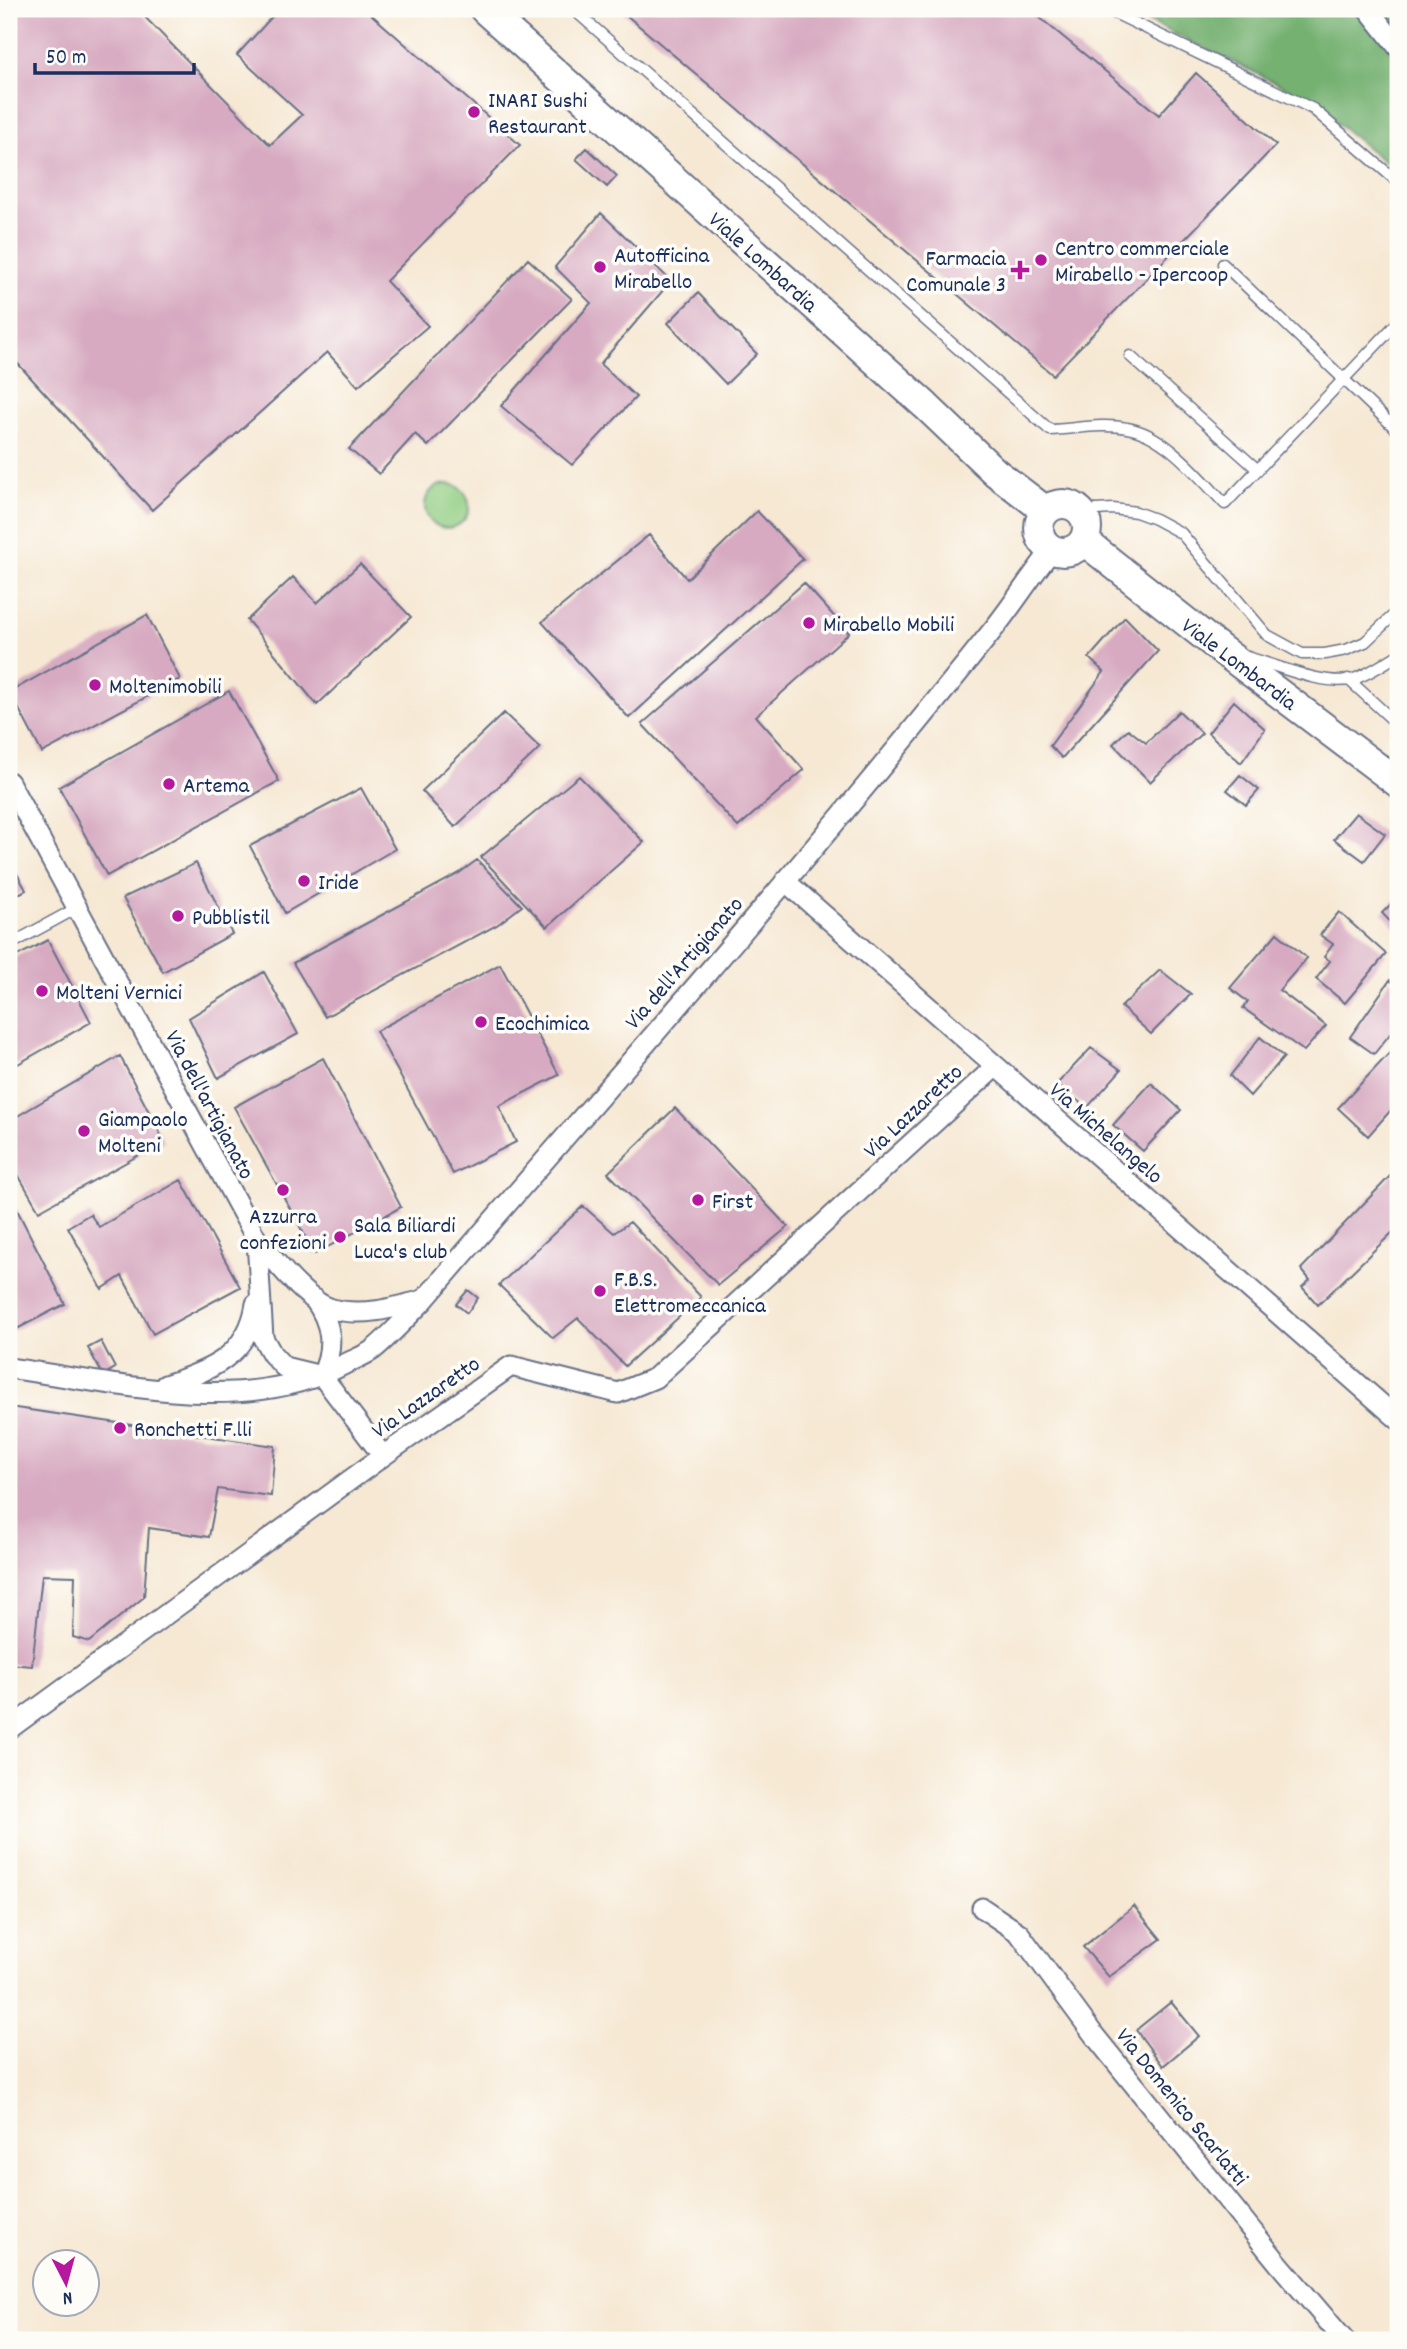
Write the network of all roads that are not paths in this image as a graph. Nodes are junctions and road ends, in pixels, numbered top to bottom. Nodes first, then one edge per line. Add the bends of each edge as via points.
1 (484, 9) edge
2 (573, 9) edge
3 (1106, 9) edge
4 (1368, 9) edge
5 (1398, 47) edge
6 (1398, 183) edge
7 (1223, 264) dead end
8 (1398, 322) edge
9 (1130, 356) dead end
10 (1345, 380) junction
11 (1398, 431) edge
12 (1258, 470) junction
13 (1046, 511) junction
14 (1085, 529) junction
15 (1052, 550) junction
16 (1398, 611) edge
17 (1223, 651) junction
18 (1398, 655) edge
19 (1348, 680) junction
20 (1398, 725) edge
21 (9, 782) edge
22 (1398, 783) edge
23 (785, 881) junction
24 (77, 908) junction
25 (9, 945) edge
26 (995, 1067) junction
27 (257, 1240) junction
28 (259, 1285) junction
29 (312, 1297) junction
30 (424, 1300) junction
31 (9, 1368) edge
32 (322, 1376) junction
33 (156, 1388) junction
34 (1398, 1419) edge
35 (383, 1456) junction
36 (9, 1729) edge
37 (982, 1908) dead end
38 (1345, 2340) edge

1 - 13 main road, Viale Lombardia via 995,472
2 - 12 lane via 1050,430 1126,427 1151,434 1225,504
3 - 6 lane via 1313,109
4 - 5 street
7 - 10 lane
8 - 10 lane
9 - 12 lane
10 - 11 lane
10 - 12 lane
13 - 14 main road via 1067,504 1075,507
13 - 15 main road via 1039,532
14 - 15 main road via 1080,547 1066,553
14 - 16 lane via 1096,510 1113,509 1136,512 1181,533 1267,635 1302,654 1346,650 1364,642
14 - 17 main road, Viale Lombardia
15 - 23 street, Via dell'Artigianato via 994,628
17 - 19 lane via 1321,678
17 - 22 main road, Viale Lombardia
18 - 19 lane
19 - 20 lane
21 - 24 street, Via dell'artigianato
23 - 26 street, Via Michelangelo
23 - 30 street, Via dell'Artigianato
24 - 25 lane
24 - 27 street, Via dell'artigianato
26 - 34 street, Via Michelangelo
26 - 35 street, Via Lazzaretto via 655,1378 618,1394 511,1366
27 - 28 street, Via dell'Artigianato
27 - 29 street, Via dell'artigianato
28 - 32 street, Via dell'Artigianato via 263,1338 272,1354 284,1367
28 - 33 street, Via dell'Artigianato via 254,1317 230,1357 206,1371
29 - 30 street, Via dell'artigianato via 331,1309 359,1311
29 - 32 street via 325,1314 330,1337 330,1356
30 - 32 street, Via dell'Artigianato via 373,1350
31 - 33 street, Via dell'Artigianato
32 - 33 street, Via dell'Artigianato via 224,1394
32 - 35 street
35 - 36 street, Via Lazzaretto
37 - 38 street, Via Domenico Scarlatti via 1019,1933 1094,2035

